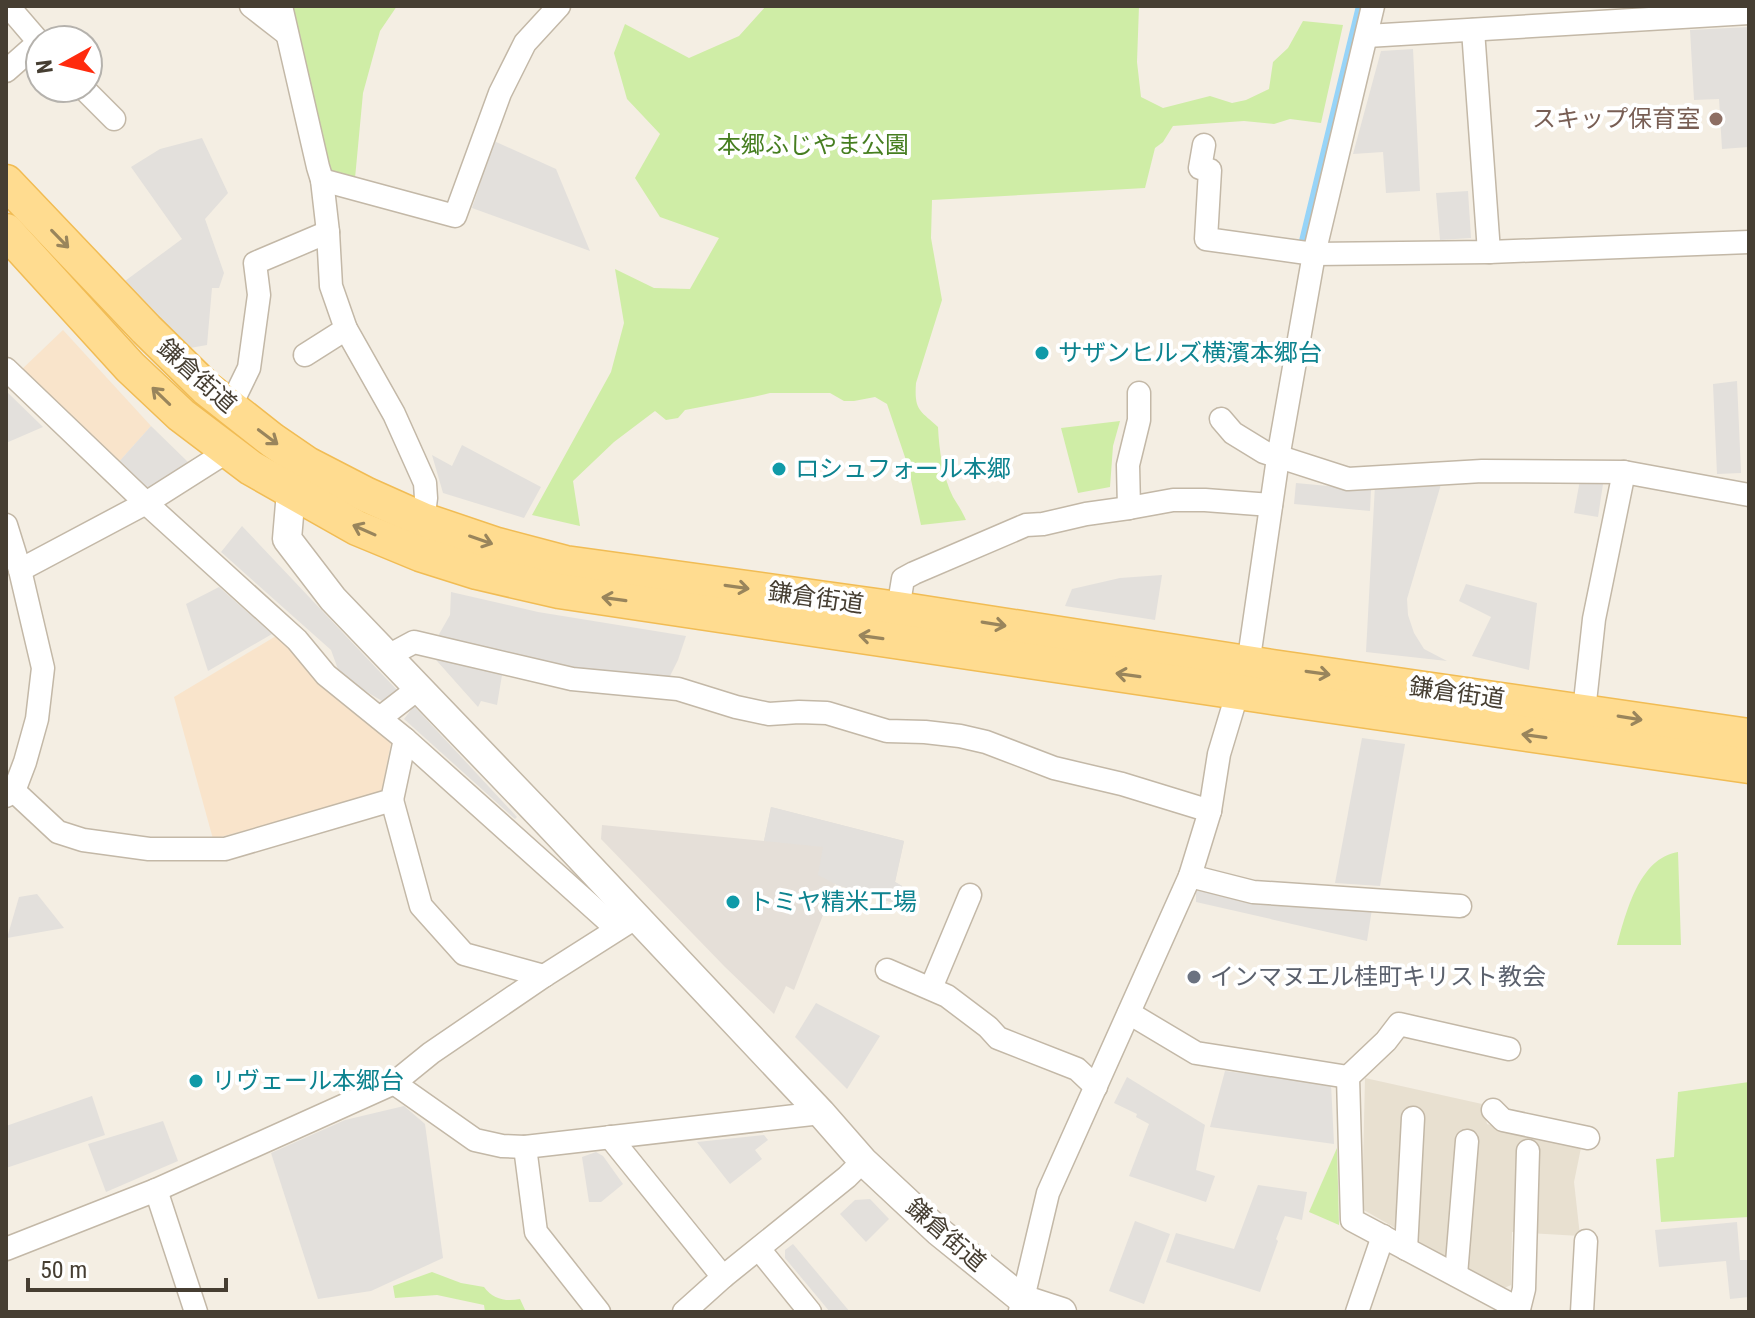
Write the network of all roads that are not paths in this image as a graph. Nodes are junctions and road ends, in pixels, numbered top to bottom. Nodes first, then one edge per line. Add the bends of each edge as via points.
1 (8, 6) edge
2 (251, 6) edge
3 (281, 6) edge
4 (559, 6) edge
5 (1373, 6) edge
6 (1749, 13) edge
7 (24, 25) edge
8 (1473, 30) junction
9 (287, 34) junction
10 (1367, 36) junction
11 (24, 56) edge
12 (6, 71) edge
13 (99, 104) edge
14 (114, 119) dead end
15 (1204, 145) dead end
16 (322, 180) junction
17 (6, 182) edge
18 (6, 231) edge
19 (328, 232) junction
20 (1749, 242) edge
21 (1489, 252) junction
22 (1314, 254) junction
23 (346, 329) junction
24 (305, 355) dead end
25 (6, 369) edge
26 (1139, 393) dead end
27 (230, 407) junction
28 (1221, 419) dead end
29 (228, 451) junction
30 (1278, 458) junction
31 (1624, 472) junction
32 (299, 478) junction
33 (1749, 495) edge
34 (146, 503) junction
35 (1270, 505) junction
36 (1129, 508) junction
37 (423, 520) junction
38 (6, 525) edge
39 (420, 554) junction
40 (20, 570) junction
41 (898, 609) junction
42 (6, 610) edge
43 (29, 612) junction
44 (388, 656) junction
45 (1243, 677) junction
46 (417, 687) junction
47 (1584, 711) junction
48 (380, 718) junction
49 (1749, 736) edge
50 (405, 739) junction
51 (1749, 766) edge
52 (10, 794) edge
53 (392, 800) junction
54 (1210, 811) junction
55 (1190, 876) junction
56 (970, 895) dead end
57 (1460, 906) dead end
58 (627, 923) junction
59 (887, 970) dead end
60 (544, 976) junction
61 (931, 988) junction
62 (1129, 1013) junction
63 (1509, 1049) dead end
64 (1348, 1077) junction
65 (394, 1083) junction
66 (1096, 1087) junction
67 (1493, 1110) dead end
68 (821, 1113) junction
69 (1413, 1118) dead end
70 (610, 1137) junction
71 (1588, 1138) dead end
72 (1467, 1141) dead end
73 (525, 1147) junction
74 (1528, 1151) dead end
75 (863, 1161) junction
76 (156, 1190) junction
77 (1383, 1236) junction
78 (1586, 1241) dead end
79 (7, 1247) edge
80 (759, 1249) junction
81 (1406, 1249) junction
82 (1456, 1275) junction
83 (723, 1277) junction
84 (1039, 1307) edge
85 (1519, 1311) edge
86 (196, 1312) edge
87 (599, 1312) edge
88 (684, 1312) edge
89 (810, 1312) edge
90 (1357, 1312) edge
91 (1582, 1312) edge

1 - 7 street
2 - 9 street
3 - 9 street
4 - 16 street via 525,43 500,93 455,216
5 - 10 street
6 - 8 street
8 - 10 street
8 - 21 street
9 - 16 street
10 - 22 street
11 - 12 street
13 - 14 street
15 - 22 street via 1200,168 1210,170 1206,239
16 - 19 street
17 -> 27 main road, 鎌倉街道 via 146,329
29 -> 18 main road, 鎌倉街道 via 130,367
19 - 23 street via 331,286
19 - 27 street via 255,263 259,295 249,368
20 - 21 street
21 - 22 street
22 - 30 street
23 - 24 street
23 - 37 street via 425,483
25 - 34 street
26 - 36 street via 1139,420 1128,465
27 -> 32 main road, 鎌倉街道 via 272,440
28 - 30 street via 1233,433
29 - 32 main road, 鎌倉街道 via 251,468
29 - 34 street
30 - 31 street via 1348,479 1482,471
30 - 35 street
31 - 33 street
31 - 47 street via 1594,619
32 - 37 main road, 鎌倉街道 via 367,495
39 -> 32 main road, 鎌倉街道 via 357,528
32 - 44 street, 鎌倉街道 via 287,539 333,599
34 - 40 street
34 - 48 street via 297,640 326,675
35 - 36 street via 1173,500
35 - 45 street
36 - 41 street via 1026,525 914,573 903,579
37 - 39 street
37 -> 41 main road, 鎌倉街道 via 565,563
38 - 40 street
45 -> 39 main road, 鎌倉街道 via 559,591
40 - 43 street
41 -> 45 main road, 鎌倉街道
42 - 43 street
43 - 52 street via 43,668 37,719
44 - 46 street, 鎌倉街道
44 - 54 street via 414,642 572,679 678,689 769,714 827,713 887,731 960,736
45 -> 47 main road, 鎌倉街道
51 -> 45 main road, 鎌倉街道 via 1517,733
45 - 54 street via 1219,754
46 - 48 street
46 - 58 street, 鎌倉街道
47 -> 49 main road, 鎌倉街道
48 - 50 street
50 - 53 street
50 - 58 street
52 - 53 street via 58,832 149,849 225,849
53 - 60 street via 421,906 464,954
54 - 55 street
55 - 57 street via 1253,892
55 - 62 street
56 - 61 street
58 - 60 street
58 - 68 street, 鎌倉街道
59 - 61 street
60 - 65 street
61 - 66 street via 998,1038 1077,1069
62 - 64 street via 1196,1053
62 - 66 street
63 - 64 street via 1399,1024
64 - 77 street via 1352,1220
65 - 73 street via 475,1140
65 - 76 street
66 - 84 street via 1048,1193
67 - 71 street via 1503,1120
68 - 70 street
68 - 75 street, 鎌倉街道
69 - 81 street
70 - 73 street
70 - 83 street
72 - 82 street
73 - 87 street via 536,1232
74 - 85 street
75 - 80 street
75 - 84 street, 鎌倉街道 via 938,1231
76 - 79 street
76 - 86 street
77 - 81 street
77 - 90 street
78 - 91 street
80 - 83 street
80 - 89 street
81 - 82 street
82 - 85 street
83 - 88 street

